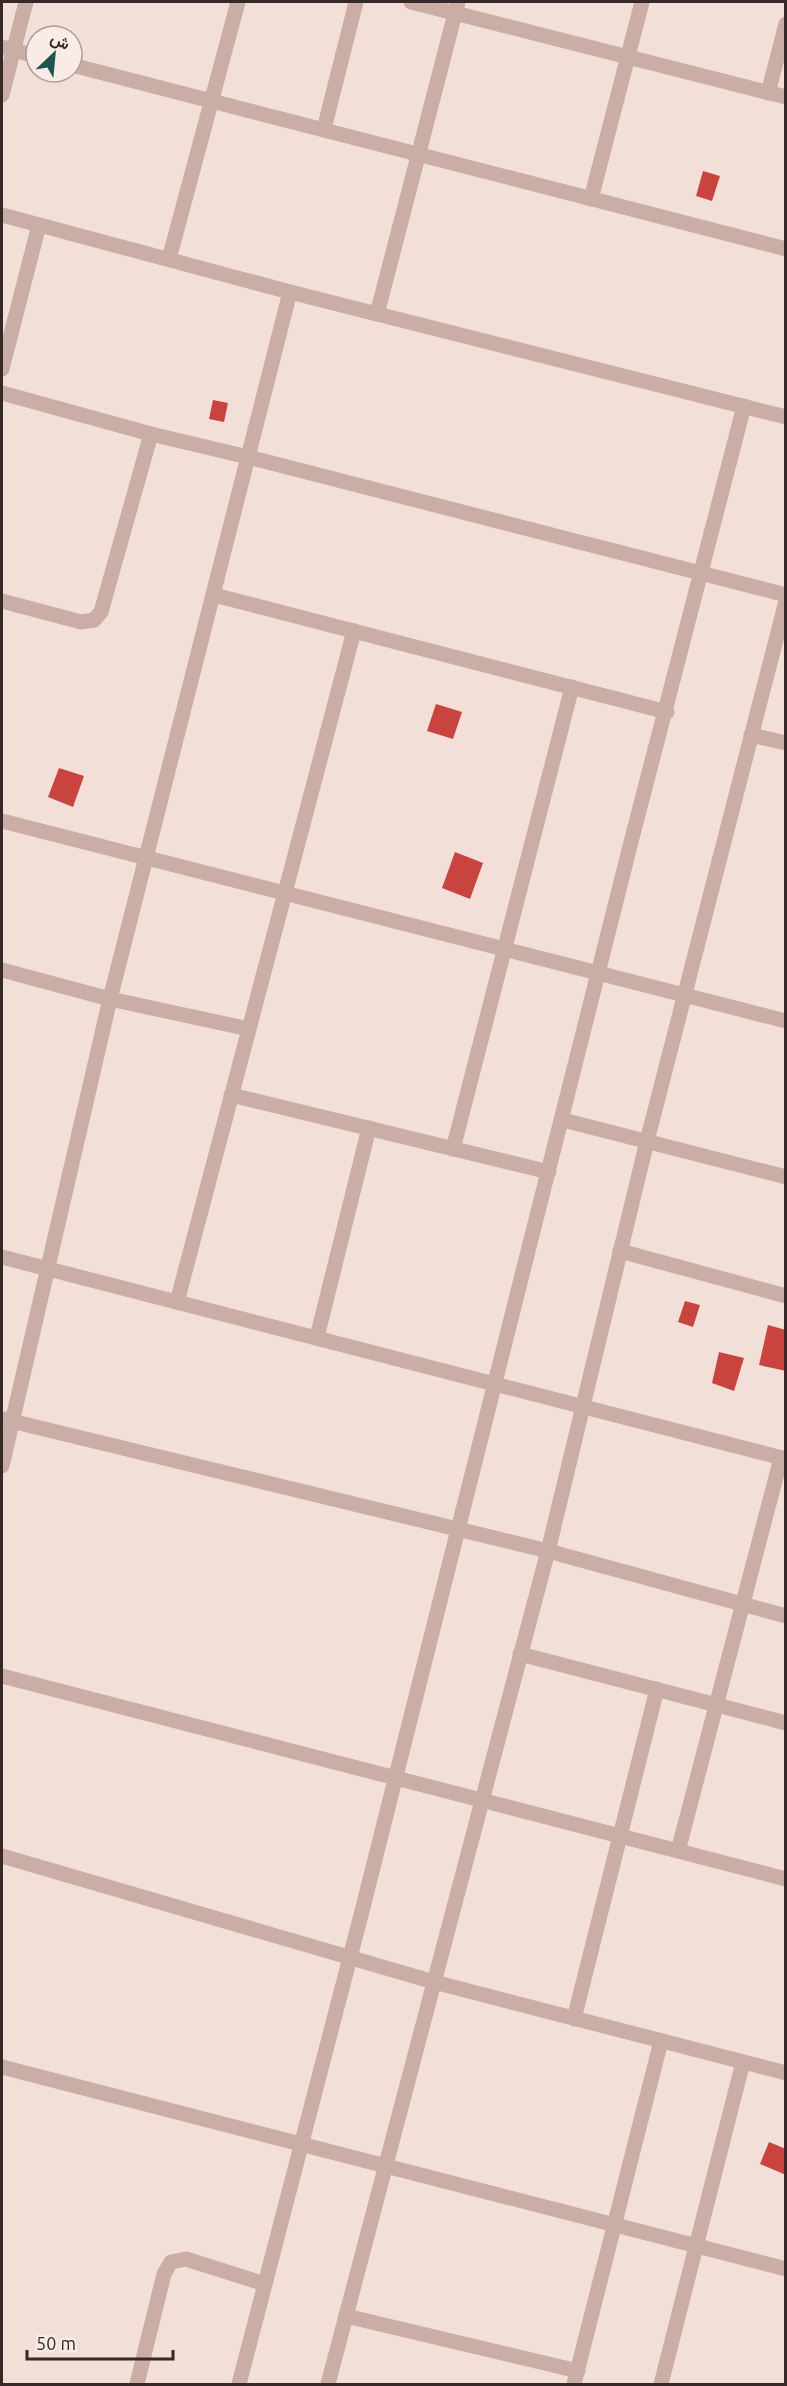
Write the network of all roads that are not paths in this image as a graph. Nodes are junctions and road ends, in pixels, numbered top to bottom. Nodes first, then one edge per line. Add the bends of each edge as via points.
1 (26, 2) edge
2 (238, 2) edge
3 (356, 2) edge
4 (411, 2) edge
5 (642, 2) edge
6 (457, 7) edge
7 (786, 24) edge
8 (7, 49) edge
9 (24, 53) edge
10 (628, 57) junction
11 (84, 68) edge
12 (768, 93) junction
13 (2, 94) edge
14 (786, 97) edge
15 (212, 101) junction
16 (324, 129) junction
17 (419, 154) junction
18 (591, 199) junction
19 (2, 215) edge
20 (39, 225) junction
21 (786, 249) edge
22 (169, 259) junction
23 (290, 292) junction
24 (377, 314) junction
25 (2, 369) edge
26 (2, 393) edge
27 (744, 406) junction
28 (786, 417) edge
29 (151, 434) junction
30 (248, 457) junction
31 (701, 574) junction
32 (214, 595) junction
33 (786, 595) edge
34 (786, 601) edge
35 (2, 602) edge
36 (354, 631) junction
37 (572, 687) junction
38 (667, 712) junction
39 (752, 735) junction
40 (786, 743) edge
41 (2, 820) edge
42 (147, 858) junction
43 (285, 893) junction
44 (504, 949) junction
45 (2, 970) edge
46 (600, 974) junction
47 (684, 994) junction
48 (110, 999) junction
49 (786, 1021) edge
50 (249, 1029) junction
51 (231, 1095) junction
52 (563, 1120) junction
53 (369, 1128) junction
54 (647, 1141) junction
55 (453, 1149) junction
56 (549, 1172) junction
57 (785, 1175) edge
58 (620, 1251) junction
59 (2, 1257) edge
60 (48, 1269) junction
61 (786, 1296) edge
62 (177, 1302) junction
63 (317, 1337) junction
64 (495, 1384) junction
65 (583, 1406) junction
66 (7, 1420) edge
67 (783, 1459) edge
68 (2, 1466) edge
69 (459, 1531) junction
70 (548, 1551) junction
71 (744, 1604) junction
72 (786, 1616) edge
73 (520, 1654) junction
74 (2, 1676) edge
75 (657, 1689) junction
76 (716, 1704) junction
77 (786, 1723) edge
78 (396, 1776) junction
79 (483, 1801) junction
80 (619, 1835) junction
81 (678, 1851) junction
82 (2, 1857) edge
83 (786, 1879) edge
84 (350, 1958) junction
85 (434, 1983) junction
86 (574, 2019) junction
87 (661, 2041) junction
88 (743, 2062) junction
89 (2, 2067) edge
90 (786, 2073) edge
91 (301, 2144) junction
92 (386, 2166) junction
93 (615, 2225) junction
94 (696, 2246) junction
95 (786, 2269) edge
96 (266, 2284) junction
97 (346, 2316) junction
98 (576, 2378) edge
99 (136, 2385) edge
100 (239, 2385) edge
101 (328, 2385) edge
102 (661, 2385) edge

1 - 8 street
2 - 15 street
3 - 16 street
4 - 6 street
5 - 10 street
6 - 10 street
6 - 17 street
7 - 12 street
8 - 9 street
8 - 13 street
10 - 12 street
10 - 18 street
11 - 15 street
12 - 14 street
15 - 16 street
15 - 22 street
16 - 17 street
17 - 18 street
17 - 24 street
18 - 21 street
19 - 20 street
20 - 22 street
20 - 25 street
22 - 23 street
23 - 24 street
23 - 30 street
24 - 27 street
26 - 29 street
27 - 28 street
27 - 31 street
29 - 30 street
29 - 35 street via 101,612 94,620 81,622
30 - 31 street
30 - 32 street
31 - 33 street
31 - 38 street
32 - 36 street
32 - 42 street
34 - 39 street
36 - 37 street
36 - 43 street
37 - 38 street
37 - 44 street
38 - 46 street
39 - 40 street
39 - 47 street
41 - 42 street
42 - 43 street
42 - 48 street
43 - 44 street
43 - 50 street
44 - 46 street
44 - 55 street
45 - 48 street
46 - 47 street
46 - 52 street
47 - 49 street
47 - 54 street
48 - 50 street
48 - 60 street
50 - 51 street
51 - 53 street
51 - 62 street
52 - 54 street
52 - 56 street
53 - 55 street
53 - 63 street
54 - 57 street
54 - 58 street
55 - 56 street
56 - 64 street
58 - 61 street
58 - 65 street
59 - 60 street
60 - 62 street
60 - 66 street
62 - 63 street
63 - 64 street
64 - 65 street
64 - 69 street
65 - 67 street
65 - 70 street
66 - 68 street
66 - 69 street
67 - 71 street
69 - 70 street
69 - 78 street
70 - 71 street
70 - 73 street
71 - 72 street
71 - 76 street
73 - 75 street
73 - 79 street
74 - 78 street
75 - 76 street
75 - 80 street
76 - 77 street
76 - 81 street
78 - 79 street
78 - 84 street
79 - 80 street
79 - 85 street
80 - 81 street
80 - 86 street
81 - 83 street
82 - 84 street
84 - 85 street
84 - 91 street
85 - 86 street
85 - 92 street
86 - 87 street
87 - 88 street
87 - 93 street
88 - 90 street
88 - 94 street
89 - 91 street
91 - 92 street
91 - 96 street
92 - 93 street
92 - 97 street
93 - 94 street
93 - 98 street
94 - 95 street
94 - 102 street
96 - 99 street via 186,2259 171,2262 164,2274
96 - 100 street
97 - 98 street
97 - 101 street

